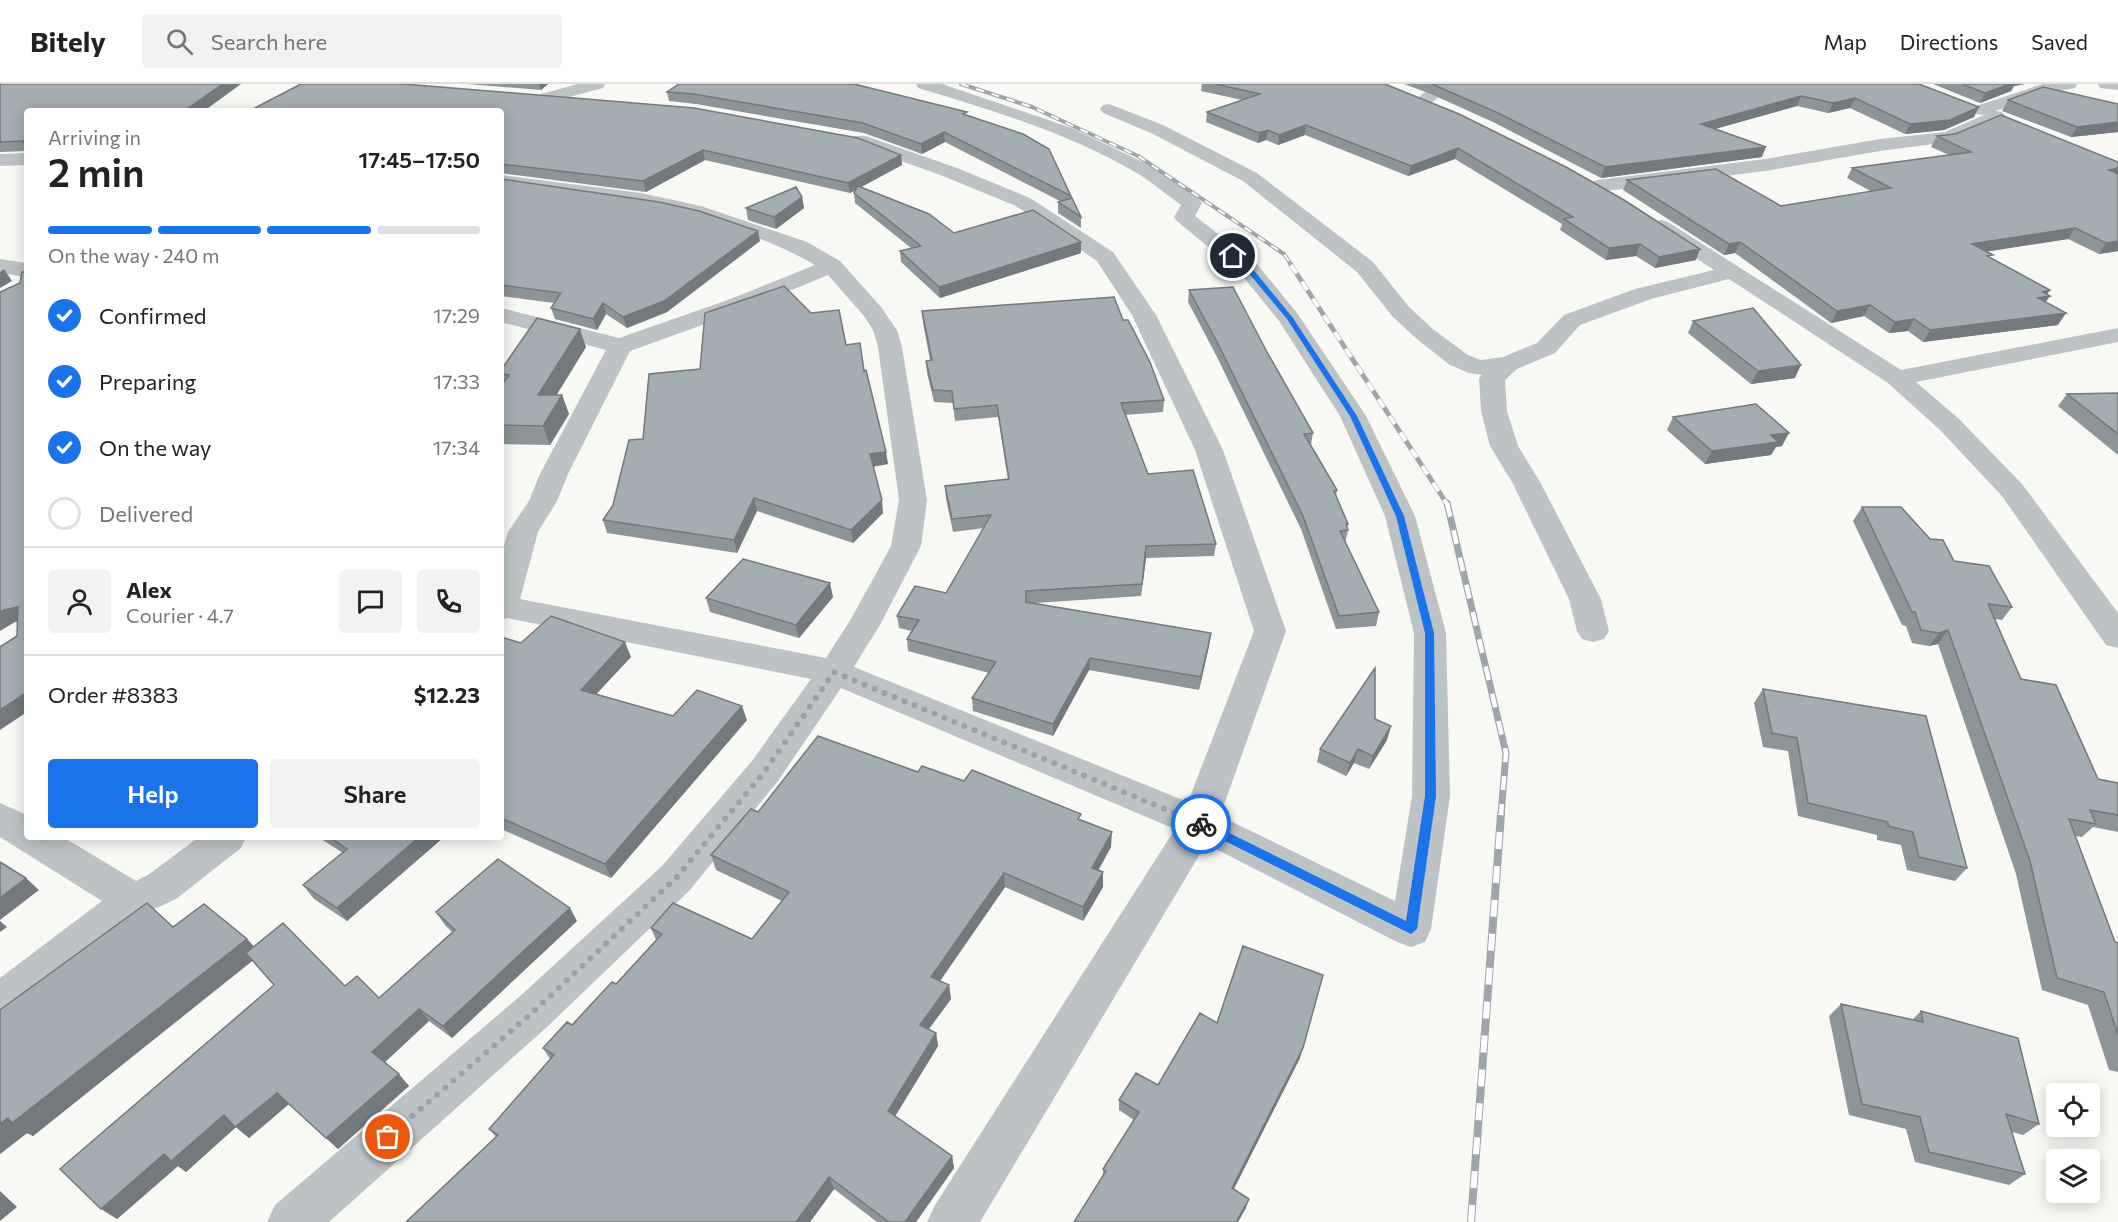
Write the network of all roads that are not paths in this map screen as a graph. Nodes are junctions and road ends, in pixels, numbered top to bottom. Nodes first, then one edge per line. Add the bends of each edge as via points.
1 (924, 84) edge
2 (1447, 84) edge
3 (2068, 84) edge
4 (2106, 84) edge
5 (2118, 85) edge
6 (607, 94) edge
7 (537, 98) edge
8 (1424, 100) edge
9 (1961, 102) edge
10 (1109, 109) dead end
11 (1989, 113) junction
12 (2017, 124) edge
13 (832, 135) edge
14 (24, 159) edge
15 (0, 160) edge
16 (504, 181) edge
17 (0, 266) edge
18 (832, 266) junction
19 (1732, 272) junction
20 (24, 280) edge
21 (504, 316) edge
22 (2118, 335) edge
23 (620, 346) junction
24 (1508, 364) junction
25 (1897, 378) junction
26 (504, 600) edge
27 (504, 607) edge
28 (1593, 631) dead end
29 (2118, 637) edge
30 (834, 672) junction
31 (0, 818) edge
32 (1198, 823) junction
33 (24, 832) edge
34 (36, 840) edge
35 (223, 840) edge
36 (134, 900) junction
37 (0, 1004) edge
38 (292, 1222) edge
39 (952, 1222) edge

1 - 32 street via 982,101 1084,140 1146,172 1192,202 1184,217 1249,269 1289,318 1353,416 1400,516 1430,633 1431,796 1411,929
2 - 8 street
3 - 11 street via 2033,91
4 - 5 street
6 - 7 street
9 - 11 street
10 - 24 street via 1157,129 1259,184 1365,267 1401,312 1459,360 1478,368
11 - 12 street
11 - 19 street via 1949,137 1765,165 1589,181
13 - 32 street via 864,141 1023,202 1105,257 1144,315 1209,450 1270,631
14 - 15 street
16 - 18 street via 640,199 701,212 799,247
17 - 20 street
18 - 23 street
18 - 30 street via 885,330 913,500 906,546
19 - 24 street via 1643,294 1572,320 1546,348
19 - 25 street
21 - 23 street
22 - 25 street
23 - 26 street via 543,501 523,532
24 - 28 street via 1492,378 1494,411 1504,446 1585,599
25 - 29 street via 1949,424 2012,490
27 - 30 street
30 - 32 street
30 - 38 street via 765,771 676,878 533,1012
31 - 33 street
32 - 39 street
34 - 36 street
35 - 36 street via 162,887
36 - 37 street

